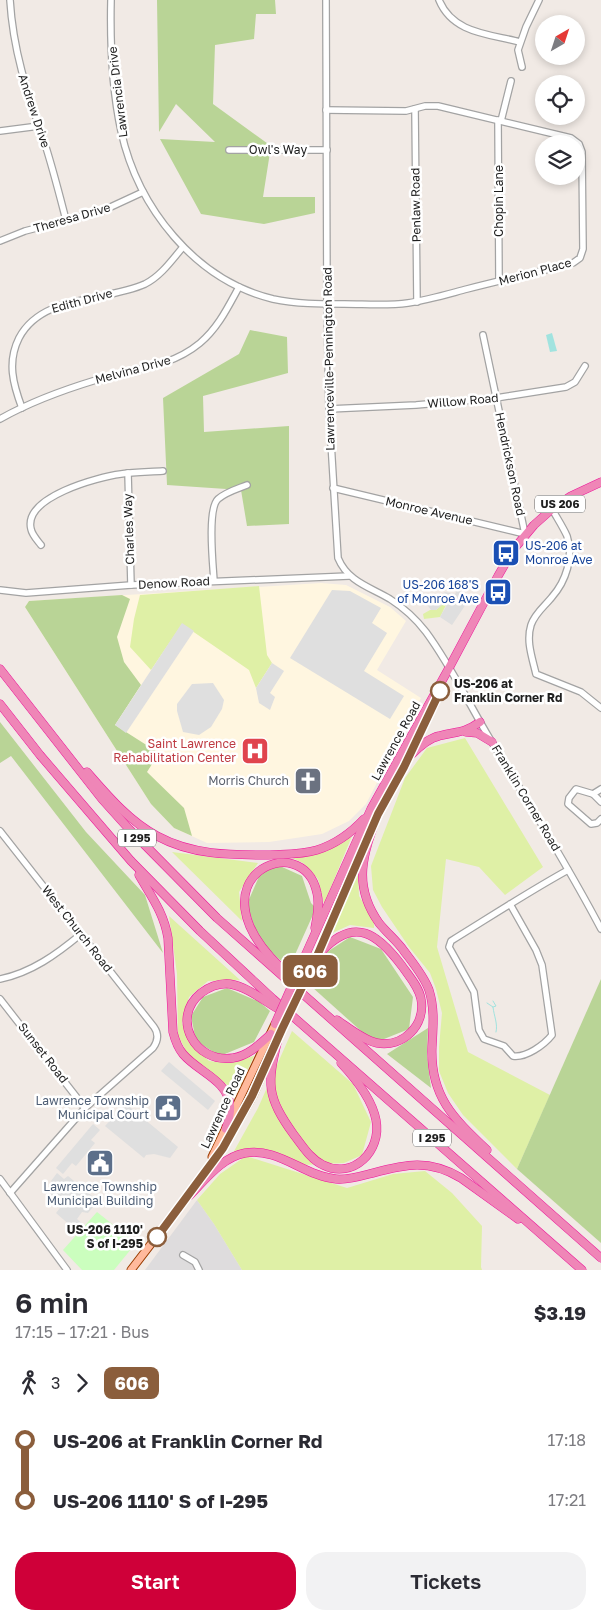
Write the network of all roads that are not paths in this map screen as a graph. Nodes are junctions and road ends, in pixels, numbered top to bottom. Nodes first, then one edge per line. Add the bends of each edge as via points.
1 (10, 0) edge
2 (111, 0) edge
3 (326, 0) edge
4 (439, 0) edge
5 (539, 0) edge
6 (520, 42) junction
7 (522, 67) dead end
8 (511, 81) dead end
9 (415, 109) junction
10 (326, 110) junction
11 (500, 120) junction
12 (39, 126) junction
13 (0, 131) edge
14 (229, 150) dead end
15 (326, 150) junction
16 (143, 192) junction
17 (66, 220) junction
18 (0, 241) edge
19 (184, 248) junction
20 (499, 281) junction
21 (239, 287) junction
22 (417, 302) junction
23 (327, 304) junction
24 (484, 335) dead end
25 (586, 366) dead end
26 (496, 398) junction
27 (22, 408) junction
28 (329, 409) junction
29 (0, 419) edge
30 (163, 471) dead end
31 (128, 473) junction
32 (601, 482) edge
33 (247, 485) dead end
34 (333, 488) junction
35 (552, 509) junction
36 (526, 534) junction
37 (41, 545) dead end
38 (349, 576) junction
39 (214, 581) junction
40 (131, 585) junction
41 (0, 590) edge
42 (449, 668) junction
43 (0, 669) edge
44 (0, 704) edge
45 (601, 708) edge
46 (480, 722) junction
47 (464, 732) junction
48 (54, 737) junction
49 (492, 742) junction
50 (409, 757) junction
51 (601, 789) edge
52 (593, 794) junction
53 (601, 802) edge
54 (374, 812) junction
55 (601, 819) edge
56 (0, 830) edge
57 (130, 860) junction
58 (568, 870) junction
59 (510, 904) junction
60 (601, 929) edge
61 (81, 934) junction
62 (312, 940) junction
63 (317, 956) junction
64 (0, 979) edge
65 (296, 987) junction
66 (0, 999) edge
67 (314, 1004) junction
68 (296, 1018) junction
69 (279, 1026) junction
70 (312, 1032) junction
71 (271, 1034) junction
72 (278, 1039) junction
73 (85, 1108) junction
74 (226, 1129) junction
75 (200, 1179) junction
76 (0, 1180) edge
77 (10, 1192) junction
78 (189, 1196) junction
79 (550, 1213) junction
80 (552, 1244) junction
81 (184, 1255) dead end
82 (601, 1258) edge
83 (67, 1270) edge
84 (131, 1270) edge
85 (199, 1270) edge
86 (580, 1270) edge

1 - 12 street, Andrew Drive via 17,55
2 - 16 street, Lawrencia Drive via 118,116 126,149
3 - 10 street, Lawrenceville-Pennington Road
4 - 6 street via 449,16 461,26
5 - 6 street
6 - 7 street via 518,50
8 - 11 street, Chopin Lane
9 - 10 street, Merion Place
9 - 11 street, Merion Place via 438,106
9 - 22 street, Penlaw Road
10 - 15 street, Lawrenceville-Pennington Road
11 - 20 street, Chopin Lane
11 - 20 street, Merion Place via 571,138 579,144 582,152 584,249 573,263
12 - 13 street
12 - 17 street, Andrew Drive
14 - 15 street, Owl's Way
15 - 23 street, Lawrenceville-Pennington Road
16 - 17 street, Theresa Drive via 102,211
16 - 19 street, Lawrencia Drive
17 - 18 street, Theresa Drive
19 - 21 street, Lawrencia Drive via 205,267
19 - 27 street, Edith Drive via 147,283 56,307 32,321 17,343 12,361 12,379
20 - 22 street, Merion Place
21 - 23 street, Lawrencia Drive via 287,302
21 - 27 street, Melvina Drive via 215,328 200,344 178,358 76,386
22 - 23 street, Merion Place
23 - 28 street, Lawrenceville-Pennington Road
24 - 26 street, Hendrickson Road
25 - 26 street, Willow Road via 575,382 566,387
26 - 28 street, Willow Road
26 - 36 street, Hendrickson Road
27 - 29 street, Melvina Drive
28 - 34 street, Lawrenceville-Pennington Road
30 - 31 street
31 - 37 street via 78,485 40,505 30,525
31 - 40 street, Charles Way
32 - 35 highway, US 206
33 - 39 street via 218,499 213,507
34 - 36 street, Monroe Avenue
34 - 38 street, Lawrenceville-Pennington Road via 337,551
35 - 36 highway, US 206
35 - 45 street via 567,536 566,575 553,597 538,612 528,644 536,674 581,692
36 - 42 highway, US 206 via 498,576
38 - 39 street, Denow Road
38 - 42 street via 390,599 412,616
39 - 40 street, Denow Road
40 - 41 street, Denow Road via 26,593
42 - 46 street, Franklin Corner Road
42 - 50 highway, Lawrence Road / US 206
42 - 54 highway, Lawrence Road / US 206
43 - 48 highway, I 295
44 - 57 highway, I 295
46 - 47 highway
46 - 49 street, Franklin Corner Road
47 - 49 highway via 477,733
47 - 50 highway via 437,736
48 - 54 highway via 142,827 168,842 197,851 226,855 294,854 316,850 347,835
48 - 65 highway, I 295 via 128,829 211,912
49 - 58 street, Franklin Corner Road
50 - 54 highway, Lawrence Road / US 206
51 - 52 street
52 - 53 street
52 - 55 street via 576,789 568,804 590,824
54 - 62 highway, Lawrence Road / US 206
54 - 63 highway, Lawrence Road / US 206
54 - 79 highway via 364,855 364,887 375,916 412,961 428,987 434,1020 432,1072 440,1095 460,1124
56 - 61 street, West Church Road
57 - 68 highway, I 295 via 200,932
57 - 74 highway via 156,901 166,925 175,1040 183,1054 219,1083 227,1094 230,1108
58 - 59 street
58 - 60 street, Franklin Corner Road
59 - 59 street via 542,966 552,1035 520,1057 513,1056 504,1046 484,1039 479,1030 474,992 450,947 451,941
61 - 64 street via 42,963
61 - 73 street, West Church Road via 157,1035 153,1048
62 - 65 highway via 318,900 315,884 309,875 284,863 269,865 257,872 248,883 244,896 248,921 262,947
62 - 69 highway, Lawrence Road / US 206, bridge
63 - 67 highway via 334,939 346,933 360,932 373,936 384,943 415,984 422,1012 408,1035 396,1042 383,1044 365,1038
63 - 69 highway, Lawrence Road / US 206, bridge
65 - 67 highway, I 295
66 - 73 street, Sunset Road
67 - 79 highway, I 295
68 - 70 highway, I 295
68 - 71 highway via 244,988 224,984 198,996 187,1016 194,1043 217,1058 239,1056 254,1049
69 - 71 main road, Lawrence Road / US 206
69 - 72 main road, Lawrence Road / US 206
70 - 72 highway via 345,1067 369,1102 375,1117 377,1130 373,1148 365,1159 352,1167 335,1169 317,1161 278,1110 270,1077
70 - 80 highway, I 295
71 - 74 main road, Lawrence Road / US 206
72 - 75 main road, Lawrence Road / US 206 via 252,1096 223,1148
73 - 77 street
74 - 75 main road, Lawrence Road / US 206
75 - 78 main road, Lawrence Road / US 206
76 - 77 street
77 - 83 street
78 - 80 highway via 229,1158 250,1152 266,1153 336,1179 425,1164 456,1175
78 - 84 main road, Lawrence Road / US 206
79 - 82 highway, I 295
80 - 86 highway, I 295
81 - 85 street via 195,1262

